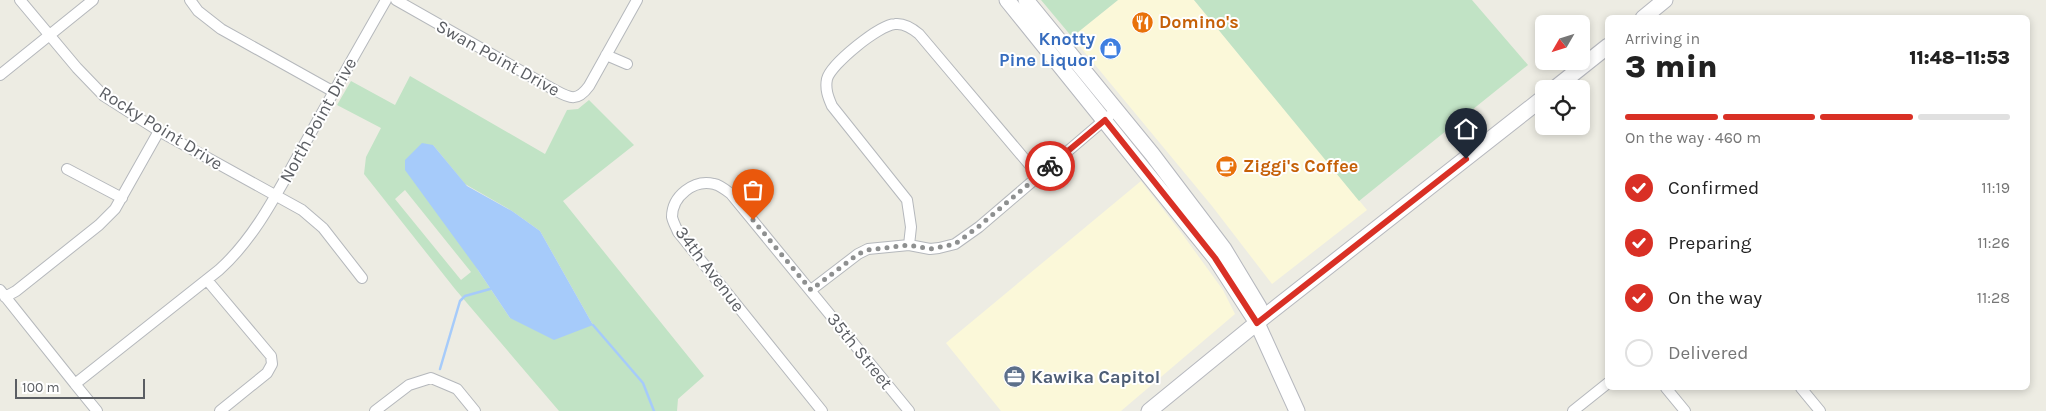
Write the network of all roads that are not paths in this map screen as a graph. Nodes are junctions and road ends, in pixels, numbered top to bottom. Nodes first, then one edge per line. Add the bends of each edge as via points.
1 (20, 0) edge
2 (92, 0) edge
3 (190, 0) edge
4 (386, 0) edge
5 (396, 0) edge
6 (623, 0) edge
7 (1007, 0) edge
8 (1026, 0) edge
9 (1665, 0) edge
10 (635, 3) edge
11 (1647, 15) edge
12 (49, 35) junction
13 (1605, 48) edge
14 (606, 55) junction
15 (627, 64) dead end
16 (0, 75) edge
17 (1565, 80) edge
18 (334, 92) junction
19 (1535, 104) edge
20 (1111, 115) junction
21 (159, 130) junction
22 (67, 168) dead end
23 (1039, 176) junction
24 (275, 196) junction
25 (122, 198) junction
26 (909, 245) junction
27 (362, 278) dead end
28 (207, 280) junction
29 (811, 290) junction
30 (3, 293) edge
31 (1261, 320) junction
32 (75, 384) junction
33 (1605, 385) edge
34 (1668, 390) edge
35 (1803, 390) edge
36 (97, 411) edge
37 (220, 411) edge
38 (376, 411) edge
39 (475, 411) edge
40 (822, 411) edge
41 (909, 411) edge
42 (1149, 411) edge
43 (1297, 411) edge
44 (1308, 411) edge
45 (1573, 411) edge
46 (1685, 411) edge
47 (1820, 411) edge

1 - 12 street, Rocky Point Drive
2 - 12 street
3 - 18 street via 198,11 221,29
4 - 18 street, North Point Drive
5 - 14 street, Swan Point Drive via 568,97 583,94
6 - 10 street
7 - 20 main road
8 - 20 main road
9 - 11 main road
10 - 14 street
12 - 16 street
12 - 21 street, Rocky Point Drive via 104,96
13 - 17 main road
14 - 15 street
18 - 24 street, North Point Drive
19 - 31 main road
20 - 23 street
20 - 31 main road via 1224,249
21 - 24 street, Rocky Point Drive
21 - 25 street
22 - 25 street
23 - 26 street via 958,243 930,249
23 - 26 street via 919,34 902,24 883,28 862,42 831,71 827,78 827,92 832,106 907,200 911,227
24 - 27 street, Rocky Point Drive via 314,219
24 - 28 street, North Point Drive via 248,239
25 - 30 street via 99,225 16,291
26 - 29 street via 877,248 858,254
28 - 32 street, North Point Drive
28 - 37 street via 272,356 267,373
29 - 40 street, 34th Avenue via 721,186 700,183 676,200 672,218 682,240
29 - 41 street, 35th Street
30 - 32 street
31 - 42 main road
31 - 43 main road
31 - 44 main road via 1278,341
32 - 36 street
33 - 45 street
34 - 46 street
35 - 47 street
38 - 39 street via 409,385 431,378 457,389

